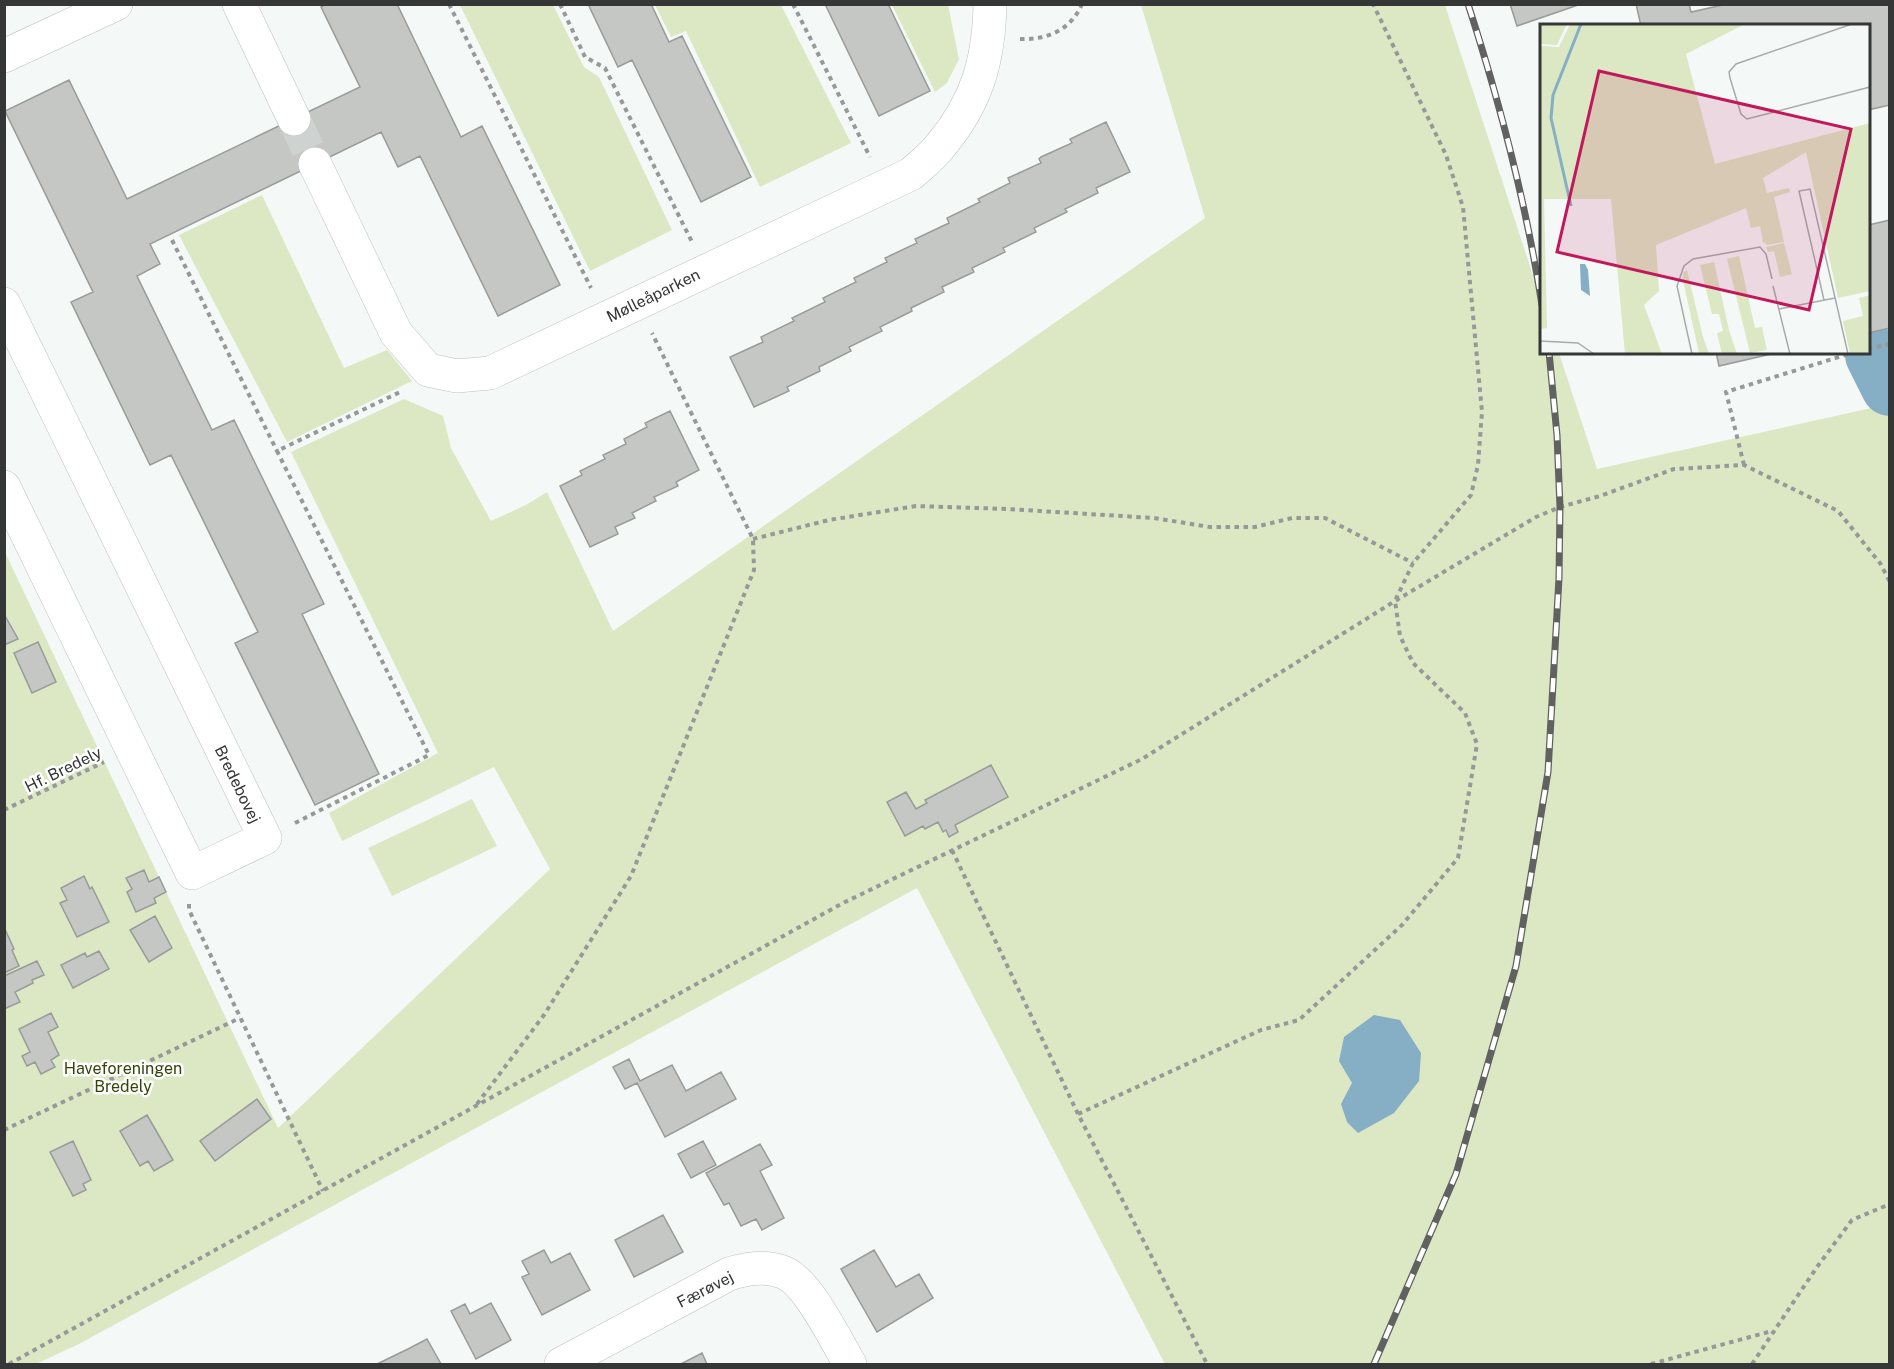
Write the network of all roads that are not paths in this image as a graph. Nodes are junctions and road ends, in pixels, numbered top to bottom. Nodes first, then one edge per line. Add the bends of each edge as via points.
1 (116, 4) edge
2 (239, 4) edge
3 (990, 4) edge
4 (4, 56) edge
5 (294, 119) tunnel mouth
6 (315, 164) tunnel mouth
7 (4, 304) edge
8 (4, 487) edge
9 (561, 1365) edge
10 (850, 1365) edge

1 - 4 street
2 - 5 street
3 - 6 street, Mølleåparken via 990,38 981,77 964,114 940,147 911,174 490,373 457,376 428,370 396,333
7 - 8 street, Bredebovej via 265,838 192,873
9 - 10 street, Færøvej via 729,1274 758,1267 785,1273 807,1292

